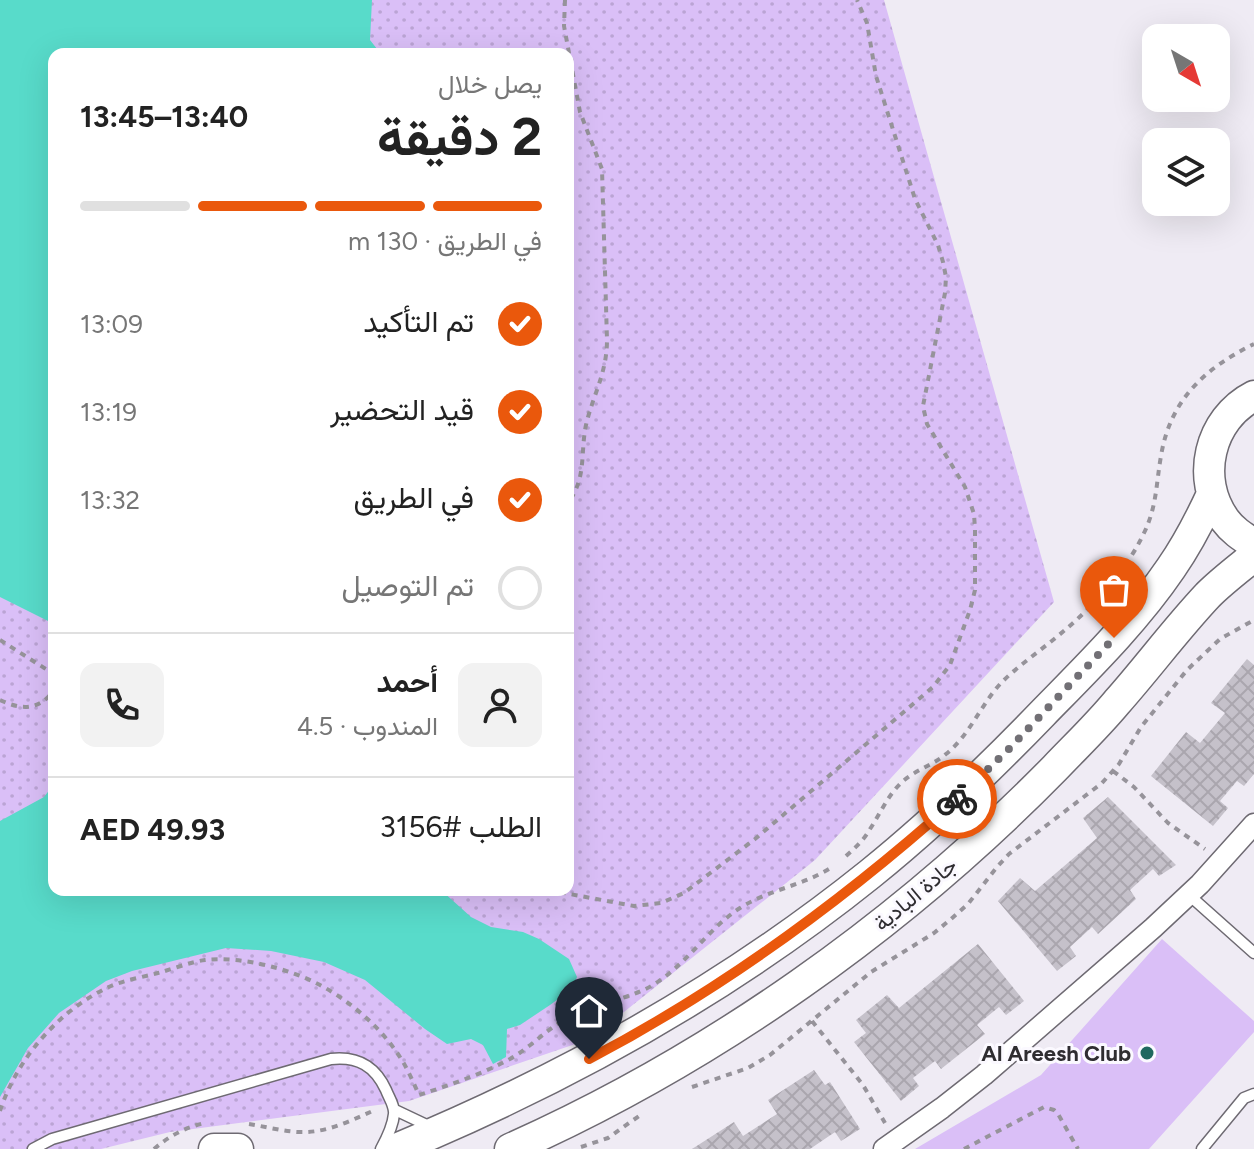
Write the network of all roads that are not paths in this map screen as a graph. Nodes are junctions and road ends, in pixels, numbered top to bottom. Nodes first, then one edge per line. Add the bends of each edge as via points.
1 (1254, 396) edge
2 (1212, 494) junction
3 (1254, 544) edge
4 (1254, 556) edge
5 (1254, 824) edge
6 (1189, 895) junction
7 (1254, 953) edge
8 (1254, 1094) edge
9 (395, 1110) junction
10 (441, 1130) junction
11 (214, 1136) edge
12 (241, 1136) edge
13 (890, 1145) edge
14 (33, 1149) edge
15 (381, 1149) edge
16 (396, 1149) edge
17 (510, 1149) edge
18 (1202, 1149) edge

1 - 2 street via 1230,413 1219,429 1208,467
2 - 3 street via 1226,521
2 - 10 street, جادة البادية via 1173,565 1094,661 964,793 871,873 773,947 669,1014
4 - 17 street, جادة البادية via 1210,593 1053,770 887,918 704,1046
5 - 6 street
6 - 7 lane
6 - 13 street via 984,1075
8 - 18 lane via 1244,1098
9 - 10 lane
9 - 14 lane via 377,1073 361,1061 331,1059 52,1139
9 - 15 lane
10 - 16 street, جادة البادية
11 - 12 street via 229,1148

